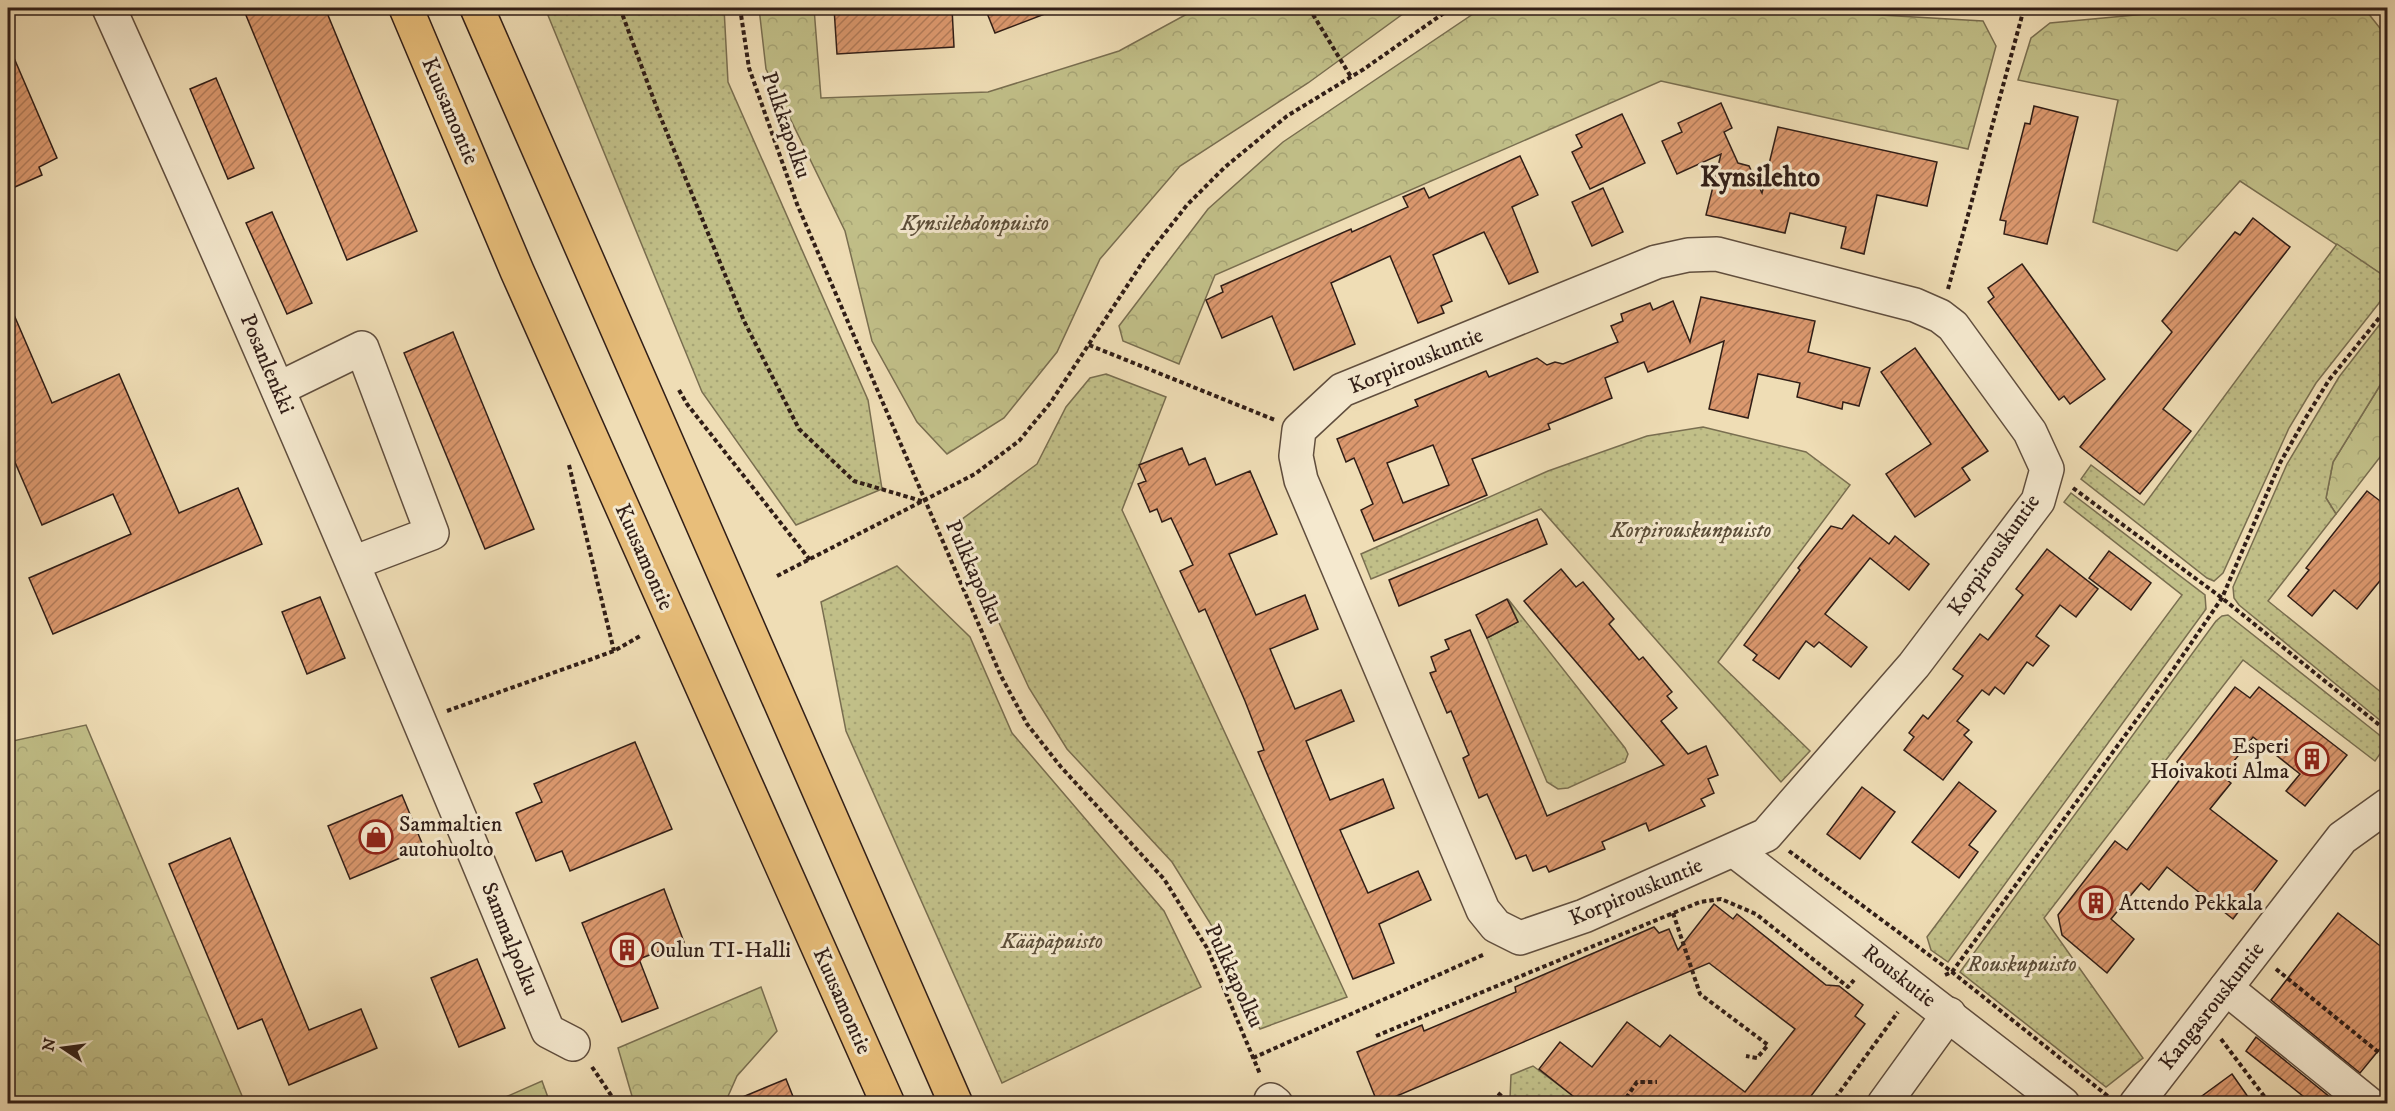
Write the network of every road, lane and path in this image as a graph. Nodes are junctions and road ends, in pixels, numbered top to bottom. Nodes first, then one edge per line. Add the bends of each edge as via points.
1 (109, 8) edge
2 (406, 8) edge
3 (477, 8) edge
4 (620, 8) edge
5 (740, 8) edge
6 (1309, 8) edge
7 (1451, 8) edge
8 (1970, 8) edge
9 (2076, 8) edge
10 (2024, 10) edge
11 (1351, 77) junction
12 (2388, 307) edge
13 (1940, 316) junction
14 (1089, 345) junction
15 (675, 383) dead end
16 (278, 389) junction
17 (1299, 430) junction
18 (567, 459) dead end
19 (2047, 469) junction
20 (925, 502) junction
21 (810, 560) junction
22 (353, 563) junction
23 (777, 576) dead end
24 (2222, 598) junction
25 (642, 635) dead end
26 (614, 651) junction
27 (421, 722) junction
28 (2388, 732) edge
29 (2388, 805) edge
30 (1766, 835) junction
31 (1735, 850) junction
32 (1672, 914) junction
33 (1520, 938) junction
34 (2255, 951) junction
35 (1873, 956) junction
36 (1952, 972) junction
37 (2226, 988) junction
38 (1915, 989) junction
39 (1949, 1014) junction
40 (2202, 1018) junction
41 (1376, 1036) dead end
42 (573, 1044) joint
43 (1746, 1056) dead end
44 (1253, 1058) junction
45 (2388, 1060) edge
46 (1657, 1082) dead end
47 (1498, 1093) dead end
48 (1273, 1102) edge
49 (617, 1104) edge
50 (888, 1104) edge
51 (956, 1104) edge
52 (1511, 1104) edge
53 (1622, 1104) edge
54 (1832, 1104) edge
55 (1884, 1104) edge
56 (2063, 1104) edge
57 (2118, 1104) edge
58 (2136, 1104) edge
59 (2270, 1104) edge
60 (2369, 1104) edge

1 - 16 street, Posanlenkki
2 - 50 highway, Kuusamontie via 521,282
3 - 51 highway
4 - 20 path via 744,321 799,429 854,481
5 - 20 path, Pulkkapolku via 749,69 792,193
6 - 11 path
7 - 11 path
8 - 10 path
9 - 10 path
10 - 13 path
11 - 14 path via 1287,116 1225,167 1187,205 1146,257
12 - 24 path via 2329,380 2305,419 2280,463
13 - 17 street, Korpirouskuntie via 1915,305 1718,255 1688,255 1656,262 1342,390
13 - 19 street, Korpirouskuntie via 1953,326 2030,432
14 - 17 path
14 - 20 path via 1019,441 975,474
15 - 21 path via 687,404
16 - 22 street, Posanlenkki
16 - 22 street via 362,348 432,533
17 - 33 street via 1296,456 1301,480 1483,910 1496,926
18 - 26 path
19 - 24 path
19 - 30 street, Korpirouskuntie via 2038,501 1914,665
20 - 21 path
20 - 44 path, Pulkkapolku via 1001,676 1027,724 1088,799 1164,879 1207,948
21 - 23 path
22 - 27 street, Posanlenkki
24 - 28 path
24 - 36 path
25 - 26 path
26 - 27 path
27 - 42 street, Sammalpolku via 548,1031
29 - 34 street, Kangasrouskuntie via 2342,838
30 - 31 street, Korpirouskuntie
30 - 36 path
31 - 33 street, Korpirouskuntie via 1584,916
31 - 35 street, Rouskutie
32 - 35 path via 1700,902 1721,899 1738,905 1756,914 1848,987
32 - 41 path
32 - 43 path via 1700,994 1768,1045 1757,1058
33 - 44 path
34 - 37 street, Kangasrouskuntie
34 - 45 path
35 - 38 street, Rouskutie
36 - 38 path
36 - 57 path
37 - 40 street, Kangasrouskuntie
37 - 60 street
38 - 39 street, Rouskutie
38 - 54 path
39 - 55 street
39 - 56 street, Rouskutie
40 - 58 street, Kangasrouskuntie
40 - 59 path
42 - 49 path
44 - 48 path, Pulkkapolku
46 - 53 path via 1637,1082
47 - 52 path

